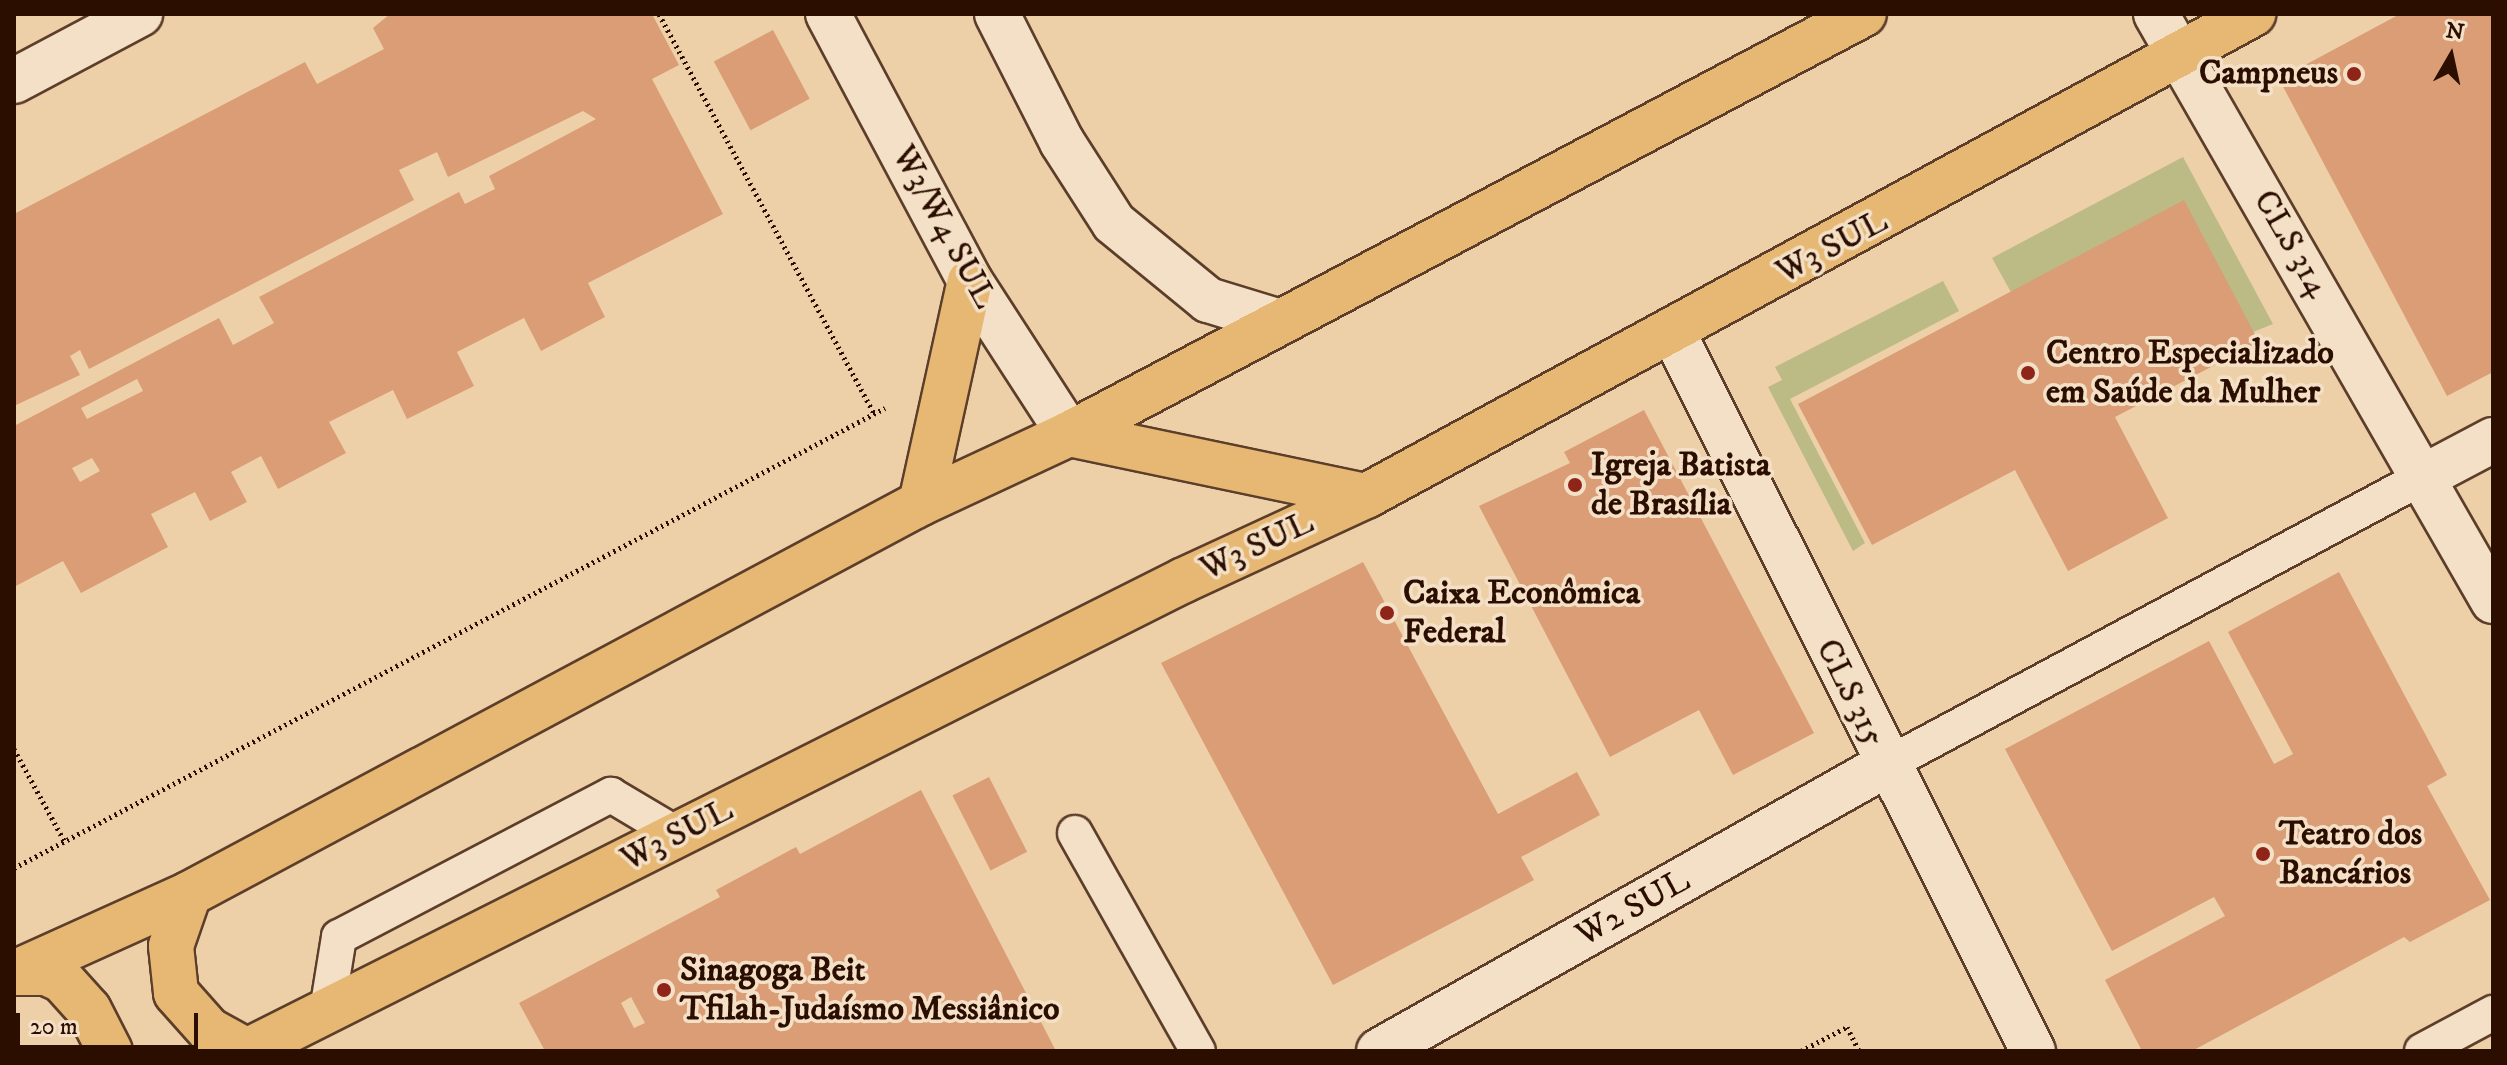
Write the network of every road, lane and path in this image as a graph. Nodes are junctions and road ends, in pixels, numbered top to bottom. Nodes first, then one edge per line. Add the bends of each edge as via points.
1 (140, 14) edge
2 (659, 14) edge
3 (828, 14) edge
4 (997, 14) edge
5 (1864, 14) edge
6 (2156, 14) edge
7 (2253, 14) edge
8 (2180, 52) junction
9 (14, 81) edge
10 (970, 281) junction
11 (1280, 322) junction
12 (1673, 332) junction
13 (949, 373) junction
14 (874, 414) junction
15 (1069, 434) junction
16 (2493, 440) edge
17 (2425, 476) junction
18 (1366, 496) junction
19 (921, 503) junction
20 (2493, 601) edge
21 (14, 749) edge
22 (1886, 765) junction
23 (1075, 833) dead end
24 (678, 835) junction
25 (65, 842) junction
26 (14, 868) edge
27 (189, 894) junction
28 (14, 973) edge
29 (327, 1011) junction
30 (2493, 1013) edge
31 (110, 1051) edge
32 (247, 1051) edge
33 (1198, 1051) edge
34 (1379, 1051) edge
35 (1801, 1051) edge
36 (1859, 1051) edge
37 (2033, 1051) edge
38 (2422, 1051) edge

1 - 9 street
2 - 14 path
3 - 10 street, W3/W4 SUL
4 - 11 street via 1062,142 1114,223 1208,300
5 - 11 main road
6 - 8 street, CLS 314
7 - 8 main road, W3 SUL
8 - 12 main road, W3 SUL
8 - 17 street, CLS 314
10 - 13 main road
10 - 15 street, W3/W4 SUL
11 - 15 main road
12 - 18 main road, W3 SUL
12 - 22 street, CLS 315
13 - 14 path
13 - 19 main road
14 - 25 path
15 - 18 main road
15 - 19 main road
16 - 17 street
17 - 20 street, CLS 314
17 - 22 lane
18 - 24 main road, W3 SUL via 1184,580
19 - 27 main road
21 - 25 path
22 - 34 street, W2 SUL
22 - 37 street, CLS 315
23 - 33 lane
24 - 29 main road, W3 SUL
24 - 29 lane via 611,795 339,937
25 - 26 path
27 - 28 main road
27 - 32 main road via 171,946 176,993 209,1030
28 - 31 main road via 46,973 62,980 89,1010
29 - 32 main road, W3 SUL
30 - 38 lane
35 - 36 path via 1847,1027

